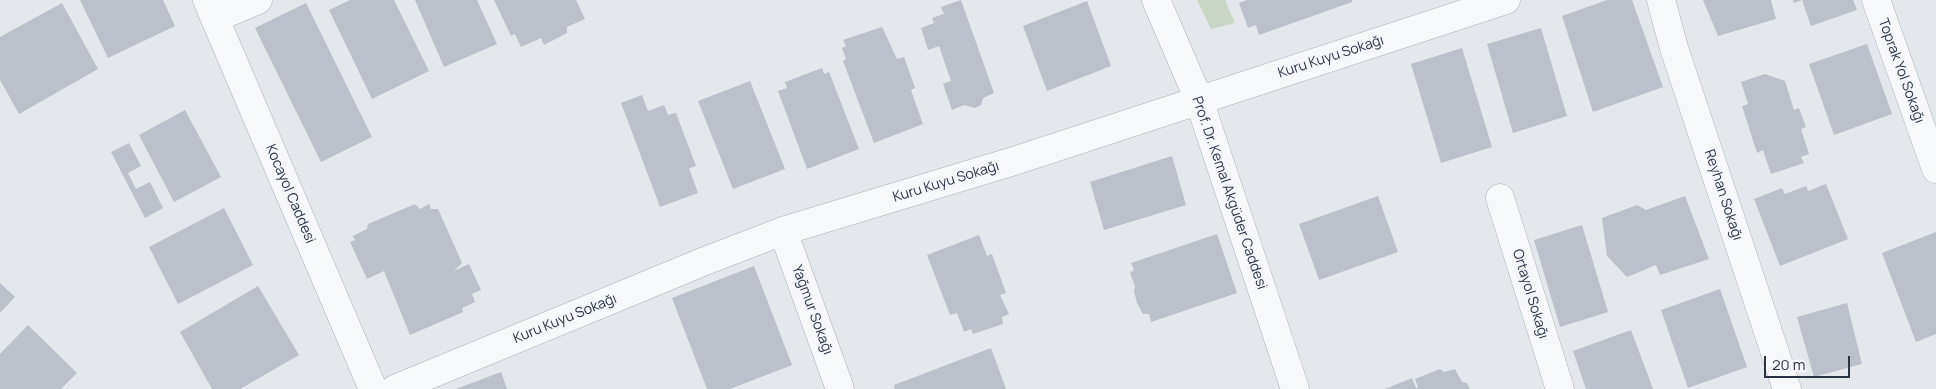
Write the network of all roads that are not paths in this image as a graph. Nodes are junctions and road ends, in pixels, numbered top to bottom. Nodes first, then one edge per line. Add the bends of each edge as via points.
1 (258, 0) edge
2 (1156, 0) edge
3 (1506, 0) edge
4 (1661, 0) edge
5 (1876, 0) edge
6 (211, 9) edge
7 (1199, 100) junction
8 (1936, 170) edge
9 (1500, 198) dead end
10 (783, 231) junction
11 (373, 389) edge
12 (395, 389) edge
13 (840, 389) edge
14 (1295, 389) edge
15 (1560, 389) edge
16 (1786, 389) edge

1 - 6 street
2 - 7 street, Prof. Dr. Kemal Akgüder Caddesi
3 - 7 street, Kuru Kuyu Sokağı
4 - 16 street, Reyhan Sokağı
5 - 8 street, Toprak Yol Sokağı
6 - 11 street, Kocayol Caddesi
7 - 10 street, Kuru Kuyu Sokağı via 1014,161
7 - 14 street, Prof. Dr. Kemal Akgüder Caddesi
9 - 15 street, Ortayol Sokağı
10 - 12 street, Kuru Kuyu Sokağı
10 - 13 street, Yağmur Sokağı

